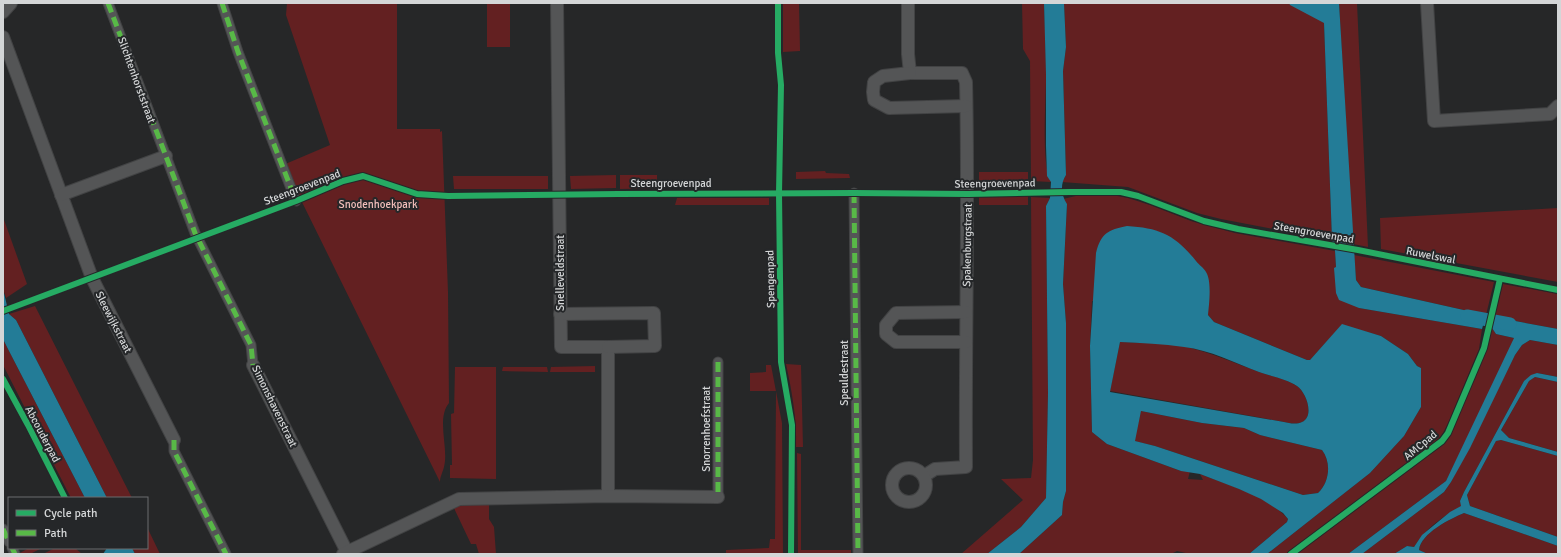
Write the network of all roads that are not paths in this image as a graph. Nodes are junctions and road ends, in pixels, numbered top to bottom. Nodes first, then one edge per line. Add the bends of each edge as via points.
1 (11, 3) edge
2 (108, 3) edge
3 (222, 3) edge
4 (558, 3) edge
5 (908, 3) edge
6 (1426, 3) edge
7 (3, 12) edge
8 (3, 37) edge
9 (910, 73) junction
10 (966, 106) junction
11 (1555, 115) edge
12 (166, 156) junction
13 (854, 193) dead end
14 (61, 195) junction
15 (296, 201) dead end
16 (197, 237) joint
17 (966, 312) junction
18 (560, 314) junction
19 (966, 342) junction
20 (608, 347) junction
21 (718, 362) dead end
22 (253, 365) joint
23 (174, 440) joint
24 (924, 476) dead end
25 (608, 496) junction
26 (718, 497) joint
27 (3, 529) edge
28 (8, 540) edge
29 (345, 553) edge
30 (226, 554) edge
31 (858, 554) edge

1 - 7 street
2 - 12 street, Slichtenhorststraat
3 - 15 street via 238,52
4 - 18 street, Snelleveldstraat
5 - 9 street
6 - 11 street via 1434,121
8 - 14 street, Sleewijkstraat
9 - 10 street, Spakenburgstraat via 962,73 966,82
9 - 10 street, Spakenburgstraat via 883,76 874,82 874,100 889,108
10 - 17 street, Spakenburgstraat
12 - 14 street
12 - 16 street, Slichtenhorststraat
13 - 31 street, Speuldestraat
14 - 23 street, Sleewijkstraat via 92,278
16 - 22 street, Simonshavenstraat via 251,345
17 - 19 street, Spakenburgstraat
17 - 19 street via 896,313 886,325 886,334 896,342
18 - 20 street, Snelleveldstraat via 561,347
18 - 20 street via 654,313 655,346
19 - 24 street, Spakenburgstraat via 966,467 935,469
20 - 25 street
21 - 26 street, Snorrenhoefstraat
22 - 29 street, Simonshavenstraat
23 - 30 street, Sleewijkstraat via 174,451
25 - 26 street
25 - 29 street, Simonshavenstraat via 459,499
27 - 28 street

